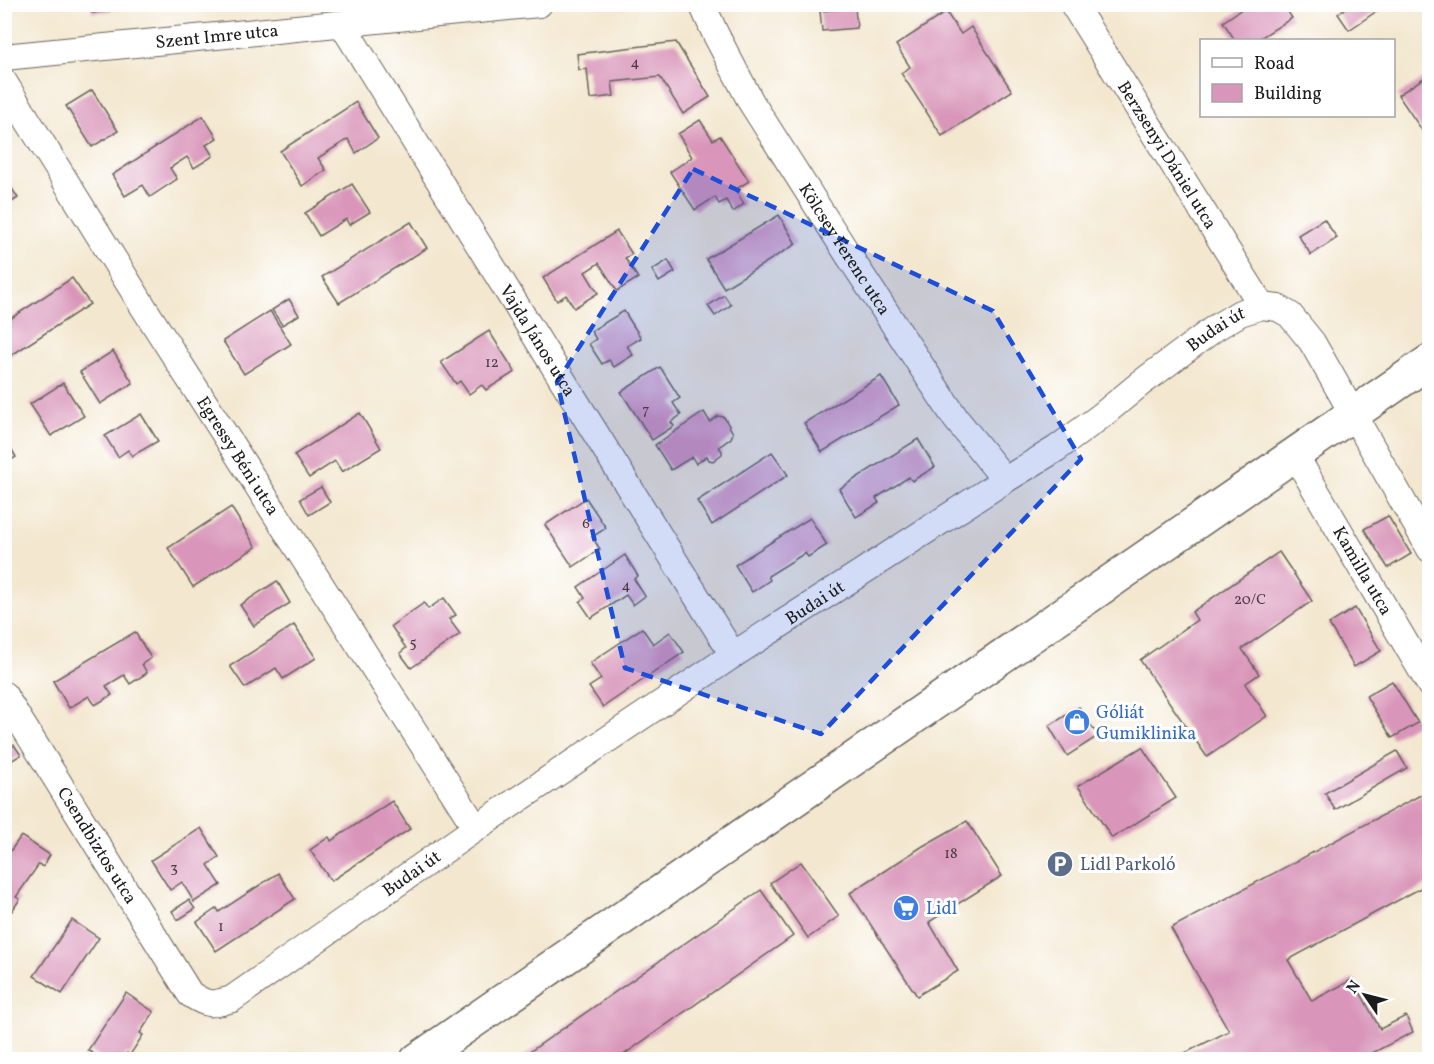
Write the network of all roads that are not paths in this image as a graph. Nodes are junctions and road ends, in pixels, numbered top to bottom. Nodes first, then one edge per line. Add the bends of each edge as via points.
1 (539, 4) edge
2 (702, 4) edge
3 (1073, 4) edge
4 (342, 24) junction
5 (4, 57) edge
6 (4, 82) edge
7 (1262, 306) junction
8 (1430, 361) edge
9 (1354, 415) junction
10 (1295, 455) junction
11 (1005, 480) junction
12 (1430, 549) edge
13 (733, 655) junction
14 (1430, 685) edge
15 (4, 695) edge
16 (476, 828) junction
17 (190, 994) joint
18 (417, 1059) edge

1 - 4 street, Szent Imre utca
2 - 11 street, Kölcsey Ferenc utca via 751,102 847,253 956,419
3 - 7 street, Berzsenyi Dániel utca
4 - 5 street, Szent Imre utca
4 - 13 street, Vajda János utca
6 - 16 street, Egressy Béni utca
7 - 9 street, Budai út via 1278,308 1302,329
7 - 11 street, Budai út via 1215,328 1092,423
8 - 9 main road
9 - 10 main road
9 - 12 street, Budai út
10 - 14 street, Kamilla utca
10 - 18 main road
11 - 13 street, Budai út
13 - 16 street, Budai út
15 - 17 street, Csendbiztos utca
16 - 17 street, Budai út via 232,999 218,1004 203,1002

